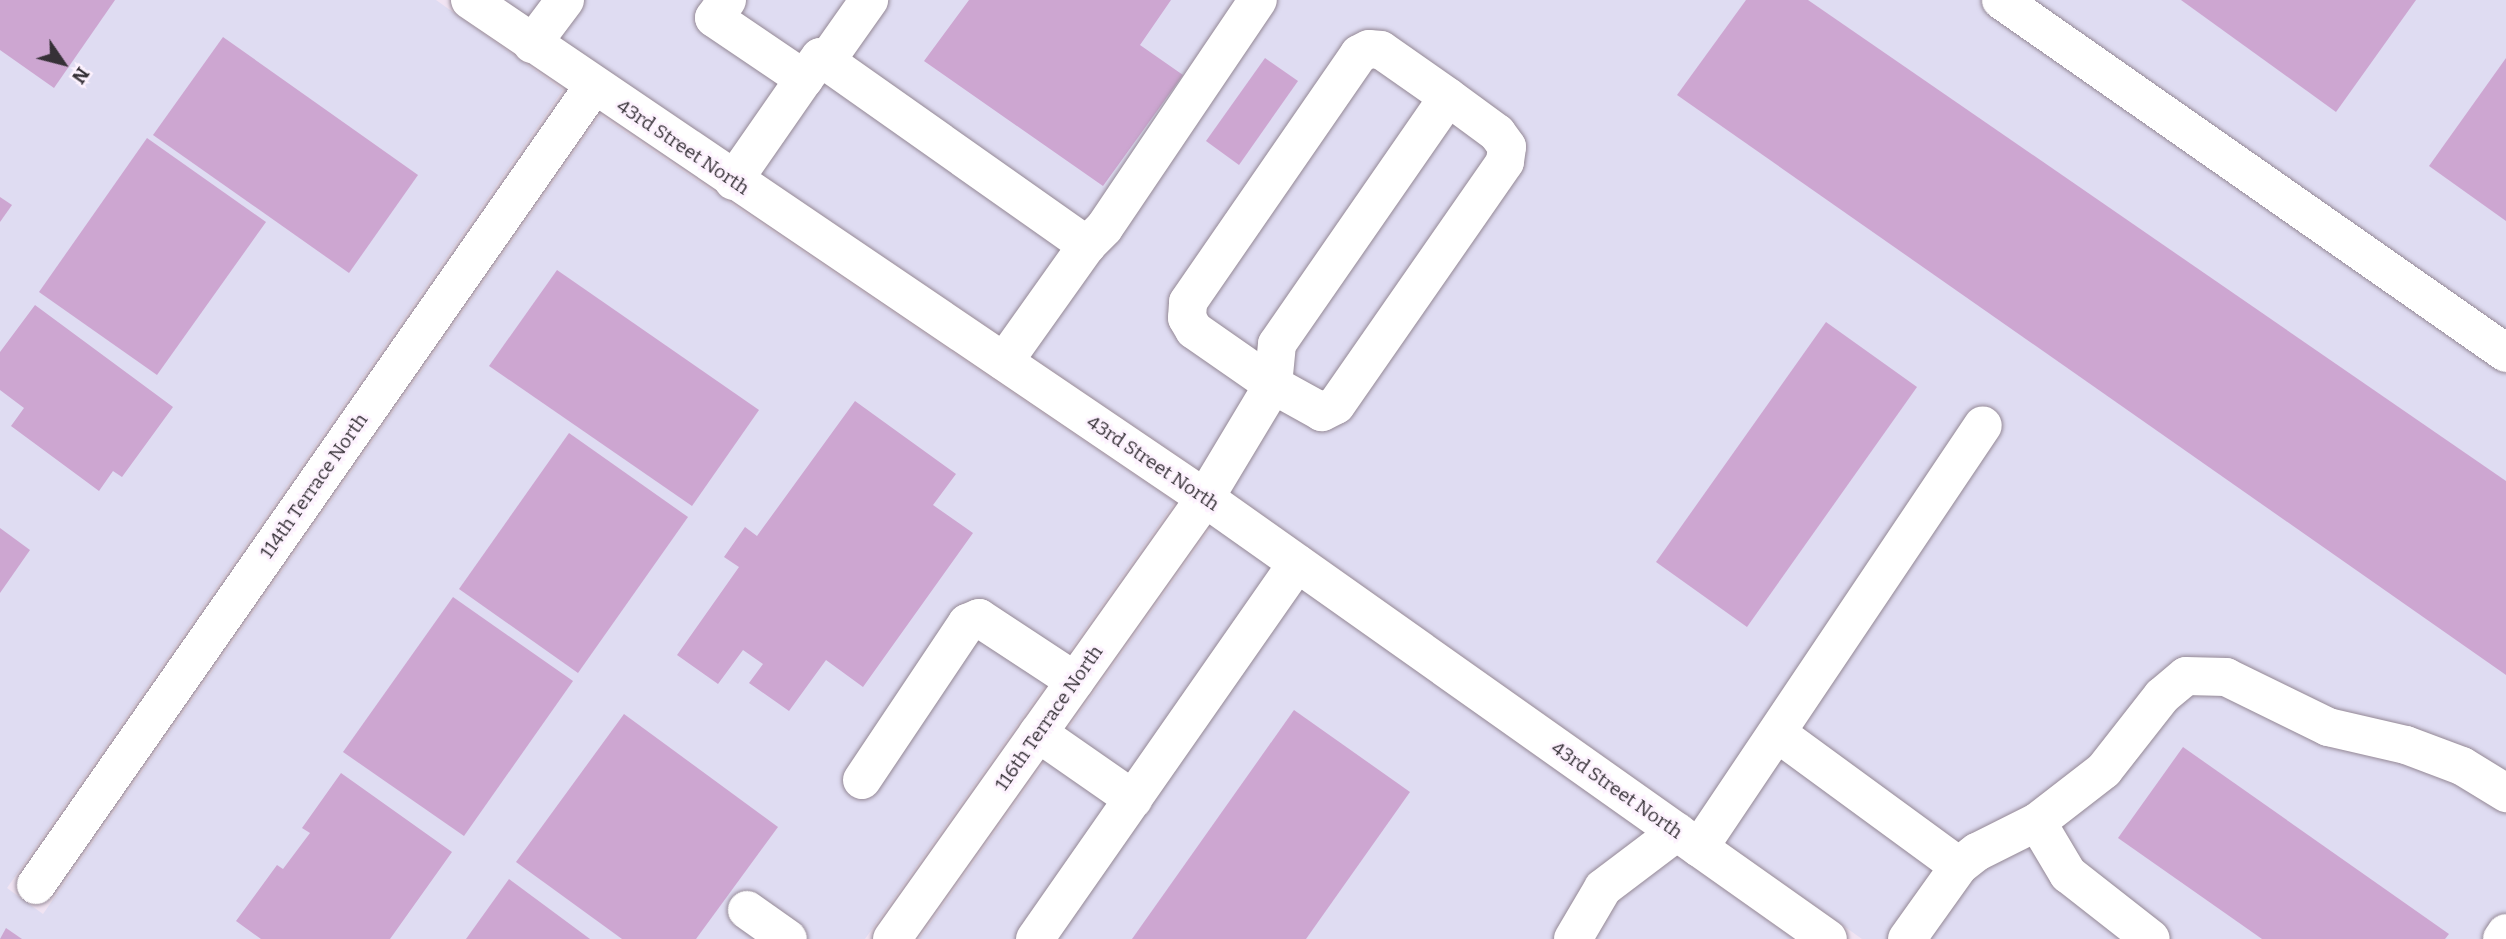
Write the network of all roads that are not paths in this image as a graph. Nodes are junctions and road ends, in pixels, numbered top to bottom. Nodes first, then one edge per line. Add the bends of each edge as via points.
1 (470, 0) edge
2 (565, 0) edge
3 (727, 0) edge
4 (869, 0) edge
5 (1258, 0) edge
6 (2001, 0) edge
7 (532, 44) junction
8 (815, 70) junction
9 (593, 87) junction
10 (1448, 97) junction
11 (733, 181) junction
12 (1087, 245) junction
13 (2506, 353) edge
14 (1004, 362) junction
15 (1273, 385) junction
16 (1983, 425) dead end
17 (1205, 498) junction
18 (1297, 563) junction
19 (1075, 681) junction
20 (1038, 733) junction
21 (1777, 733) junction
22 (862, 780) dead end
23 (2506, 793) edge
24 (1133, 799) junction
25 (2037, 822) junction
26 (1688, 840) junction
27 (1959, 866) junction
28 (36, 885) dead end
29 (747, 910) dead end
30 (2506, 933) edge
31 (788, 939) edge
32 (892, 939) edge
33 (1035, 939) edge
34 (1573, 939) edge
35 (1828, 939) edge
36 (1907, 939) edge
37 (2151, 939) edge
38 (2502, 939) edge

1 - 7 street, 43rd Street North
2 - 7 street
3 - 8 street via 715,18
4 - 8 street
5 - 12 street via 1104,229
6 - 13 street
7 - 9 street, 43rd Street North
8 - 11 street
8 - 12 street
9 - 11 street, 43rd Street North
9 - 28 street, 114th Terrace North
10 - 15 street via 1277,344
10 - 15 street via 1497,133 1507,148 1505,162 1336,405 1322,412
10 - 15 street via 1381,50 1359,54 1188,302 1187,318 1194,330
11 - 14 street, 43rd Street North
12 - 14 street
14 - 17 street, 43rd Street North
15 - 17 street, 116th Terrace North
16 - 21 street
17 - 18 street, 43rd Street North
17 - 19 street, 116th Terrace North
18 - 24 street
18 - 26 street, 43rd Street North
19 - 20 street, 116th Terrace North
19 - 22 street via 979,618 967,623
20 - 24 street
20 - 32 street, 116th Terrace North
21 - 26 street
21 - 27 street
23 - 25 street via 2462,766 2406,745 2328,727 2226,677 2186,676 2162,696 2104,770
24 - 33 street
25 - 27 street via 1976,852
25 - 37 street via 2068,874
26 - 34 street via 1603,888
26 - 35 street, 43rd Street North
27 - 36 street
29 - 31 street
30 - 38 street

